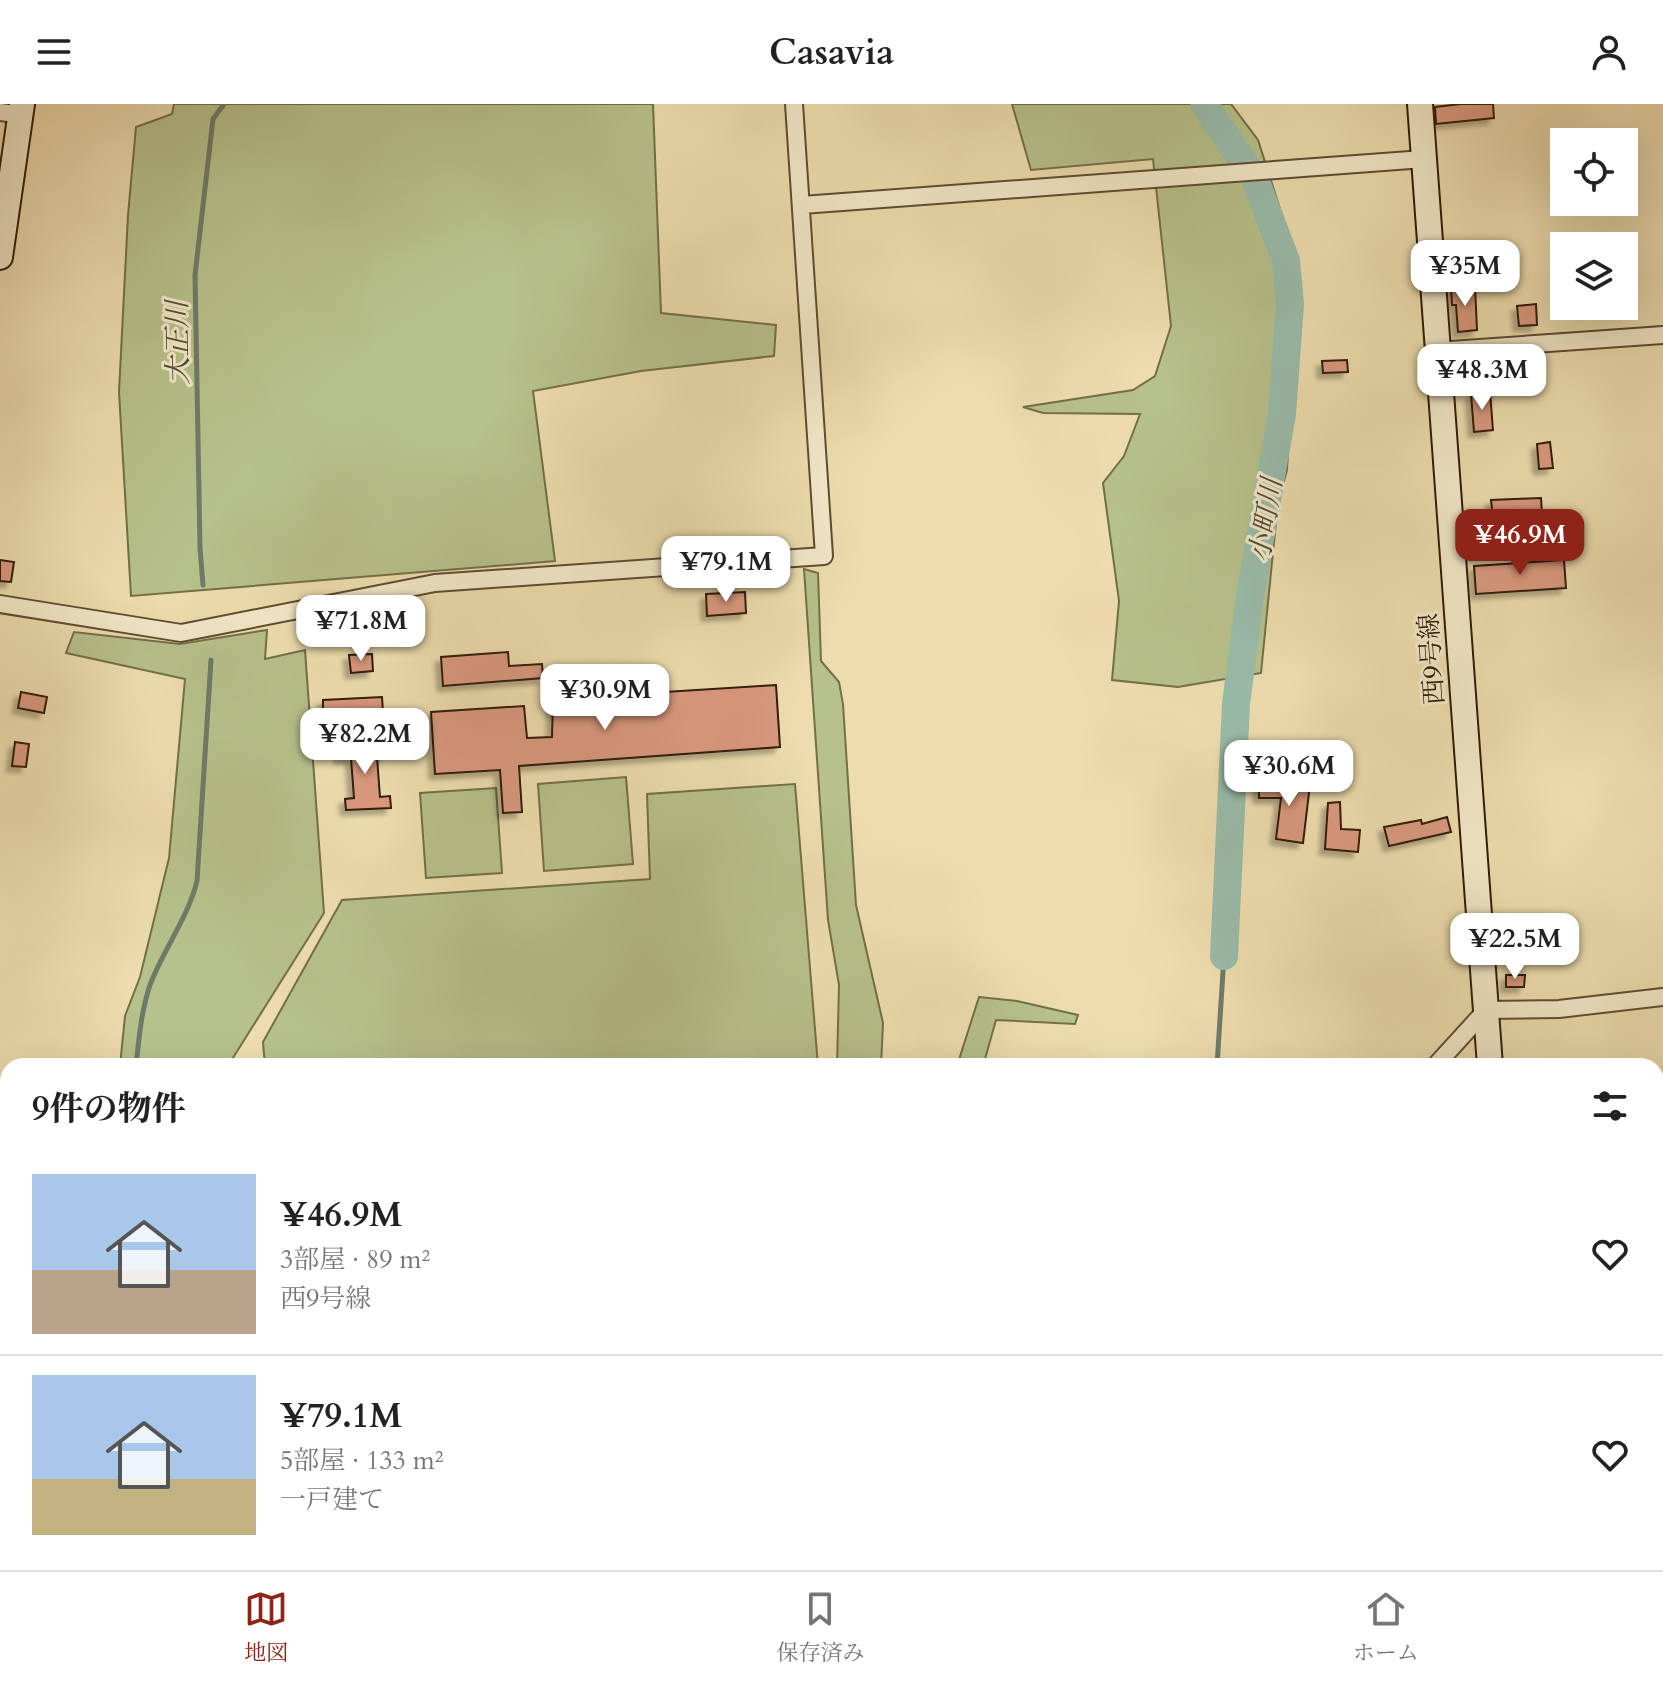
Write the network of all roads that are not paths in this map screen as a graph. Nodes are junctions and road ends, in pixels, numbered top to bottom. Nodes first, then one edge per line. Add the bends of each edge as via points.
1 (794, 104) edge
2 (1420, 104) edge
3 (14, 110) edge
4 (1424, 159) junction
5 (802, 205) junction
6 (4, 210) edge
7 (0, 257) edge
8 (1663, 335) edge
9 (1436, 351) junction
10 (0, 604) edge
11 (1663, 997) edge
12 (1486, 1010) junction
13 (1442, 1058) edge
14 (1489, 1058) edge

1 - 5 street
2 - 4 street, 西9号線
3 - 6 street
4 - 5 street
4 - 9 street, 西9号線
5 - 10 street via 824,556 435,583 181,633
6 - 7 street
8 - 9 street
9 - 12 street, 西9号線
11 - 12 street via 1559,1009
12 - 13 street
12 - 14 street, 西9号線

